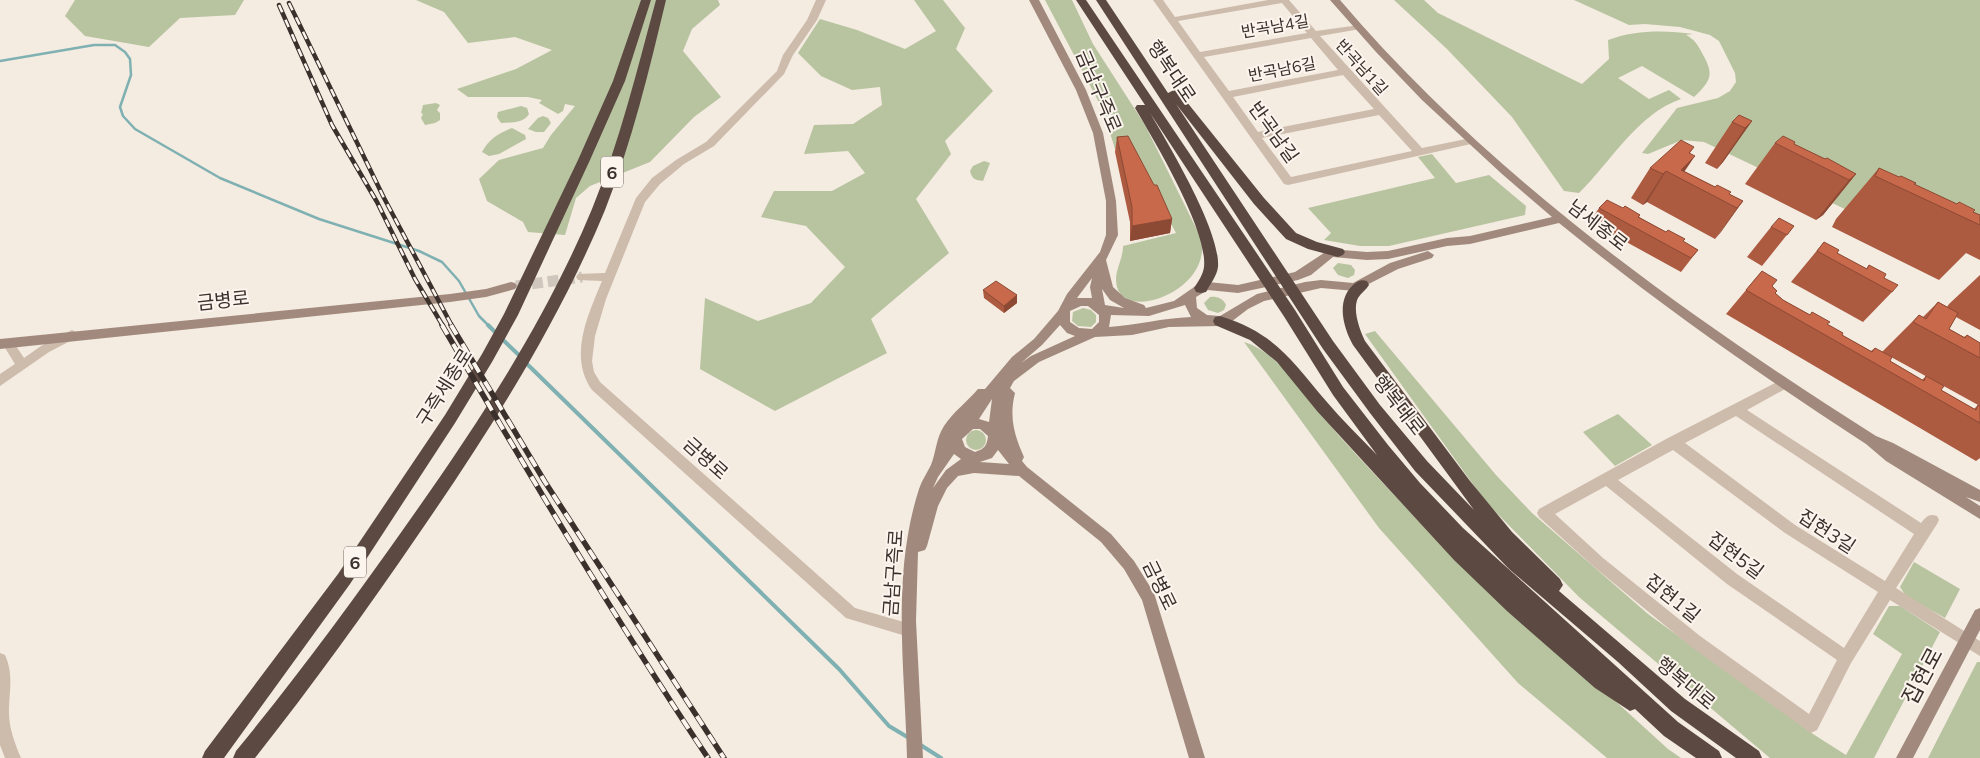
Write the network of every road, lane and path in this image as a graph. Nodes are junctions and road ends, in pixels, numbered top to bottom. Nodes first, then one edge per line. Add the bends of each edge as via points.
1 (646, 0) edge
2 (660, 0) edge
3 (821, 0) edge
4 (1034, 0) edge
5 (1081, 0) edge
6 (1101, 0) edge
7 (1158, 0) edge
8 (1284, 0) edge
9 (1335, 0) edge
10 (1114, 20) junction
11 (1171, 20) junction
12 (1096, 23) junction
13 (1357, 27) junction
14 (1313, 34) junction
15 (1197, 55) junction
16 (1345, 72) junction
17 (1226, 95) junction
18 (1382, 111) junction
19 (1255, 136) junction
20 (1472, 141) junction
21 (1419, 152) junction
22 (1559, 219) junction
23 (1470, 240) junction
24 (1338, 252) junction
25 (1354, 255) junction
26 (1100, 260) junction
27 (609, 277) junction
28 (582, 278) tunnel mouth
29 (1302, 281) junction
30 (1364, 283) junction
31 (511, 286) tunnel mouth
32 (1196, 291) junction
33 (1100, 308) junction
34 (1154, 310) junction
35 (1064, 311) junction
36 (1215, 321) junction
37 (1132, 330) junction
38 (1091, 334) junction
39 (72, 335) junction
40 (4, 343) edge
41 (1051, 351) junction
42 (21, 364) junction
43 (1020, 364) junction
44 (0, 380) edge
45 (1783, 384) junction
46 (1736, 409) junction
47 (968, 425) junction
48 (995, 437) junction
49 (956, 439) junction
50 (1871, 440) junction
51 (1673, 442) junction
52 (978, 457) junction
53 (938, 464) junction
54 (1022, 472) junction
55 (952, 473) junction
56 (1607, 479) junction
57 (1980, 496) edge
58 (1980, 513) edge
59 (1932, 520) dead end
60 (1922, 532) junction
61 (1887, 591) junction
62 (1980, 615) edge
63 (909, 630) junction
64 (1966, 641) junction
65 (1980, 649) edge
66 (1624, 656) junction
67 (1846, 658) junction
68 (0, 660) edge
69 (1671, 729) junction
70 (13, 758) edge
71 (212, 758) edge
72 (243, 758) edge
73 (915, 758) edge
74 (1197, 758) edge
75 (1712, 758) edge
76 (1752, 758) edge
77 (1904, 758) edge

1 - 71 highway, 구즉세종로 / 6 via 619,80 511,315 450,419 344,579
2 - 72 highway, 6 via 642,76 616,162 583,242 537,335 442,488 315,665
3 - 27 street, 금병로 via 781,72 710,144 656,181 640,200
4 - 26 street, 금남구즉로 via 1081,90 1098,133 1113,220 1110,245
5 - 12 highway, 행복대로
6 - 10 highway, 행복대로
7 - 11 street, 반곡남길
8 - 11 street
8 - 14 street, 반곡남1길
9 - 13 street, 남세종로
10 - 24 highway via 1259,201 1291,236
10 - 66 highway, 행복대로 via 1328,345 1404,445 1515,564
11 - 15 street, 반곡남길
12 - 32 highway via 1107,53 1154,129 1204,228 1211,267
12 - 69 highway, 행복대로 via 1338,391 1382,450 1457,532
13 - 14 street, 반곡남4길
13 - 20 street, 남세종로
14 - 15 street, 반곡남4길
14 - 16 street, 반곡남1길
15 - 17 street, 반곡남길
16 - 17 street, 반곡남6길
16 - 18 street, 반곡남1길
17 - 19 street, 반곡남길
18 - 19 street
18 - 21 street, 반곡남1길
19 - 21 street, 반곡남길 via 1288,181
20 - 21 street, 반곡남길
20 - 22 street, 남세종로
22 - 23 street
22 - 45 street, 남세종로
23 - 25 street via 1388,255
23 - 30 street via 1452,249 1379,272
24 - 25 street
24 - 29 street via 1324,256
25 - 30 street via 1369,270
26 - 33 street, 금남구즉로 via 1096,287
26 - 34 street via 1105,286 1113,298 1126,305
26 - 35 street, 금남구즉로
27 - 28 street
27 - 63 street, 금병로 via 594,317 587,349 588,372 596,386 850,613
29 - 30 street via 1346,288
29 - 32 street via 1238,289 1208,286
29 - 36 street via 1261,297 1227,320
30 - 66 highway via 1352,294 1351,306 1354,334 1360,344 1464,486 1506,537
31 - 39 street, 금병로 via 450,298
32 - 34 street via 1178,304
32 - 36 street via 1190,305 1192,311 1203,319
33 - 34 street via 1120,312
33 - 35 street via 1083,301 1070,305
33 - 38 street, 금남구즉로 via 1105,314 1105,324
35 - 38 street via 1062,320 1069,330
35 - 43 street, 금남구즉로
36 - 37 street via 1169,322
36 - 69 highway via 1255,336 1282,358 1322,407 1460,555 1601,682
37 - 38 street
37 - 41 street
38 - 41 street, 금남구즉로
39 - 40 street, 금병로
39 - 42 street
40 - 42 street
41 - 43 street, 금남구즉로
42 - 44 street
43 - 47 street, 금남구즉로 via 993,387
43 - 48 street, 금남구즉로 via 999,396
43 - 53 street via 988,385 976,402 952,422 940,449
43 - 54 street via 1004,418
45 - 46 street, 집현1길
45 - 50 street, 남세종로
46 - 51 street, 집현1길
46 - 60 street
47 - 48 street via 986,426
47 - 49 street
48 - 52 street via 992,450
48 - 54 street
49 - 52 street via 964,455
49 - 53 street, 금남구즉로
50 - 57 street, 남세종로
50 - 58 street, 남세종로 via 1891,457
51 - 56 street, 집현1길
51 - 61 street, 집현3길 via 1790,529
52 - 54 street
52 - 55 street, 금남구즉로 via 961,464
53 - 63 street, 금남구즉로 via 926,486 911,549
54 - 55 street via 974,467
54 - 74 street, 금병로 via 1106,538 1129,565 1149,598
55 - 63 street, 금남구즉로 via 935,492 929,508 916,564
56 - 67 street, 집현5길 via 1732,579
56 - 67 street, 집현1길 via 1544,513 1695,642 1811,725
59 - 60 street, 집현1길
60 - 61 street, 집현1길
61 - 64 street, 집현3길
61 - 67 street, 집현1길
62 - 64 street, 집현로
63 - 73 street, 금남구즉로
64 - 65 street, 집현3길
64 - 77 street, 집현로
66 - 76 highway, 행복대로 via 1678,705
68 - 70 street via 5,685 1,712 4,736
69 - 75 highway, 행복대로

